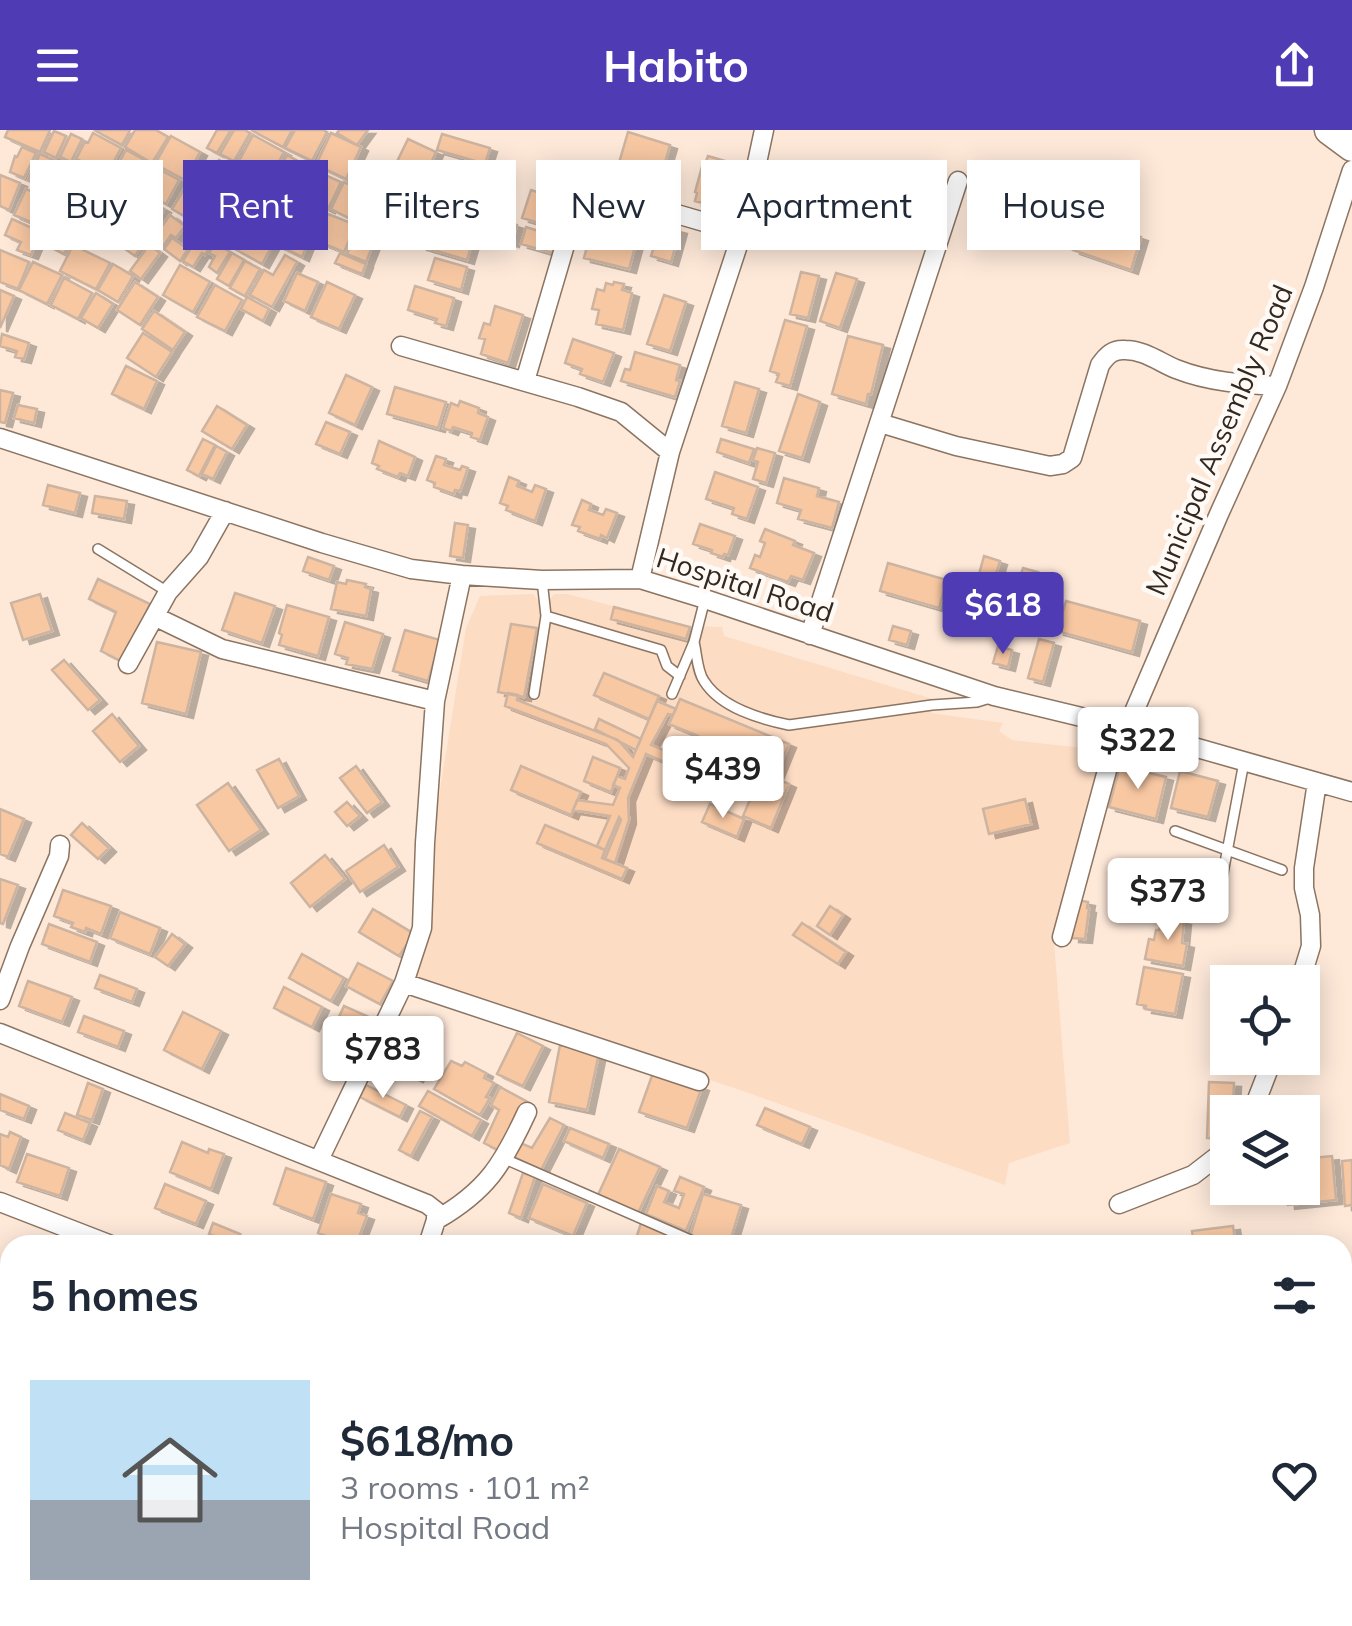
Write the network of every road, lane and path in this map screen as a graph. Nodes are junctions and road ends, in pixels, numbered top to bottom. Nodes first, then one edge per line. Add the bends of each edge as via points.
1 (764, 130) edge
2 (1328, 130) edge
3 (1352, 147) edge
4 (758, 160) edge
5 (1352, 170) edge
6 (958, 181) dead end
7 (564, 250) edge
8 (736, 250) edge
9 (401, 346) dead end
10 (525, 381) junction
11 (1277, 386) junction
12 (880, 424) junction
13 (0, 438) edge
14 (670, 452) junction
15 (224, 511) junction
16 (98, 548) dead end
17 (462, 576) junction
18 (640, 579) junction
19 (542, 580) junction
20 (168, 592) junction
21 (706, 598) junction
22 (156, 616) junction
23 (546, 616) junction
24 (810, 635) junction
25 (694, 642) junction
26 (128, 664) dead end
27 (680, 676) junction
28 (534, 694) dead end
29 (672, 694) dead end
30 (994, 696) junction
31 (435, 701) junction
32 (1123, 727) junction
33 (1244, 762) junction
34 (1316, 782) junction
35 (1352, 792) edge
36 (1176, 832) dead end
37 (60, 846) dead end
38 (1227, 850) junction
39 (1282, 870) dead end
40 (1217, 905) dead end
41 (1062, 937) dead end
42 (1305, 965) edge
43 (404, 983) junction
44 (0, 1000) edge
45 (0, 1033) edge
46 (699, 1080) dead end
47 (528, 1112) dead end
48 (505, 1159) junction
49 (318, 1160) junction
50 (1210, 1162) edge
51 (0, 1202) edge
52 (1119, 1204) dead end
53 (436, 1220) junction
54 (86, 1235) edge
55 (431, 1235) edge
56 (679, 1235) edge

1 - 4 street
2 - 3 main road
5 - 11 street, Municipal Assembly Road
6 - 12 street
7 - 10 street
8 - 14 street
9 - 10 street
10 - 14 street via 621,412
11 - 12 street via 1209,380 1145,353 1113,351 1100,365 1072,458 1050,466
11 - 32 street, Municipal Assembly Road
12 - 24 street
13 - 15 street, Hospital Road
14 - 18 street
15 - 17 street, Hospital Road via 412,569
15 - 20 street via 199,557
16 - 20 lane
17 - 19 street, Hospital Road
17 - 31 street
18 - 19 street, Hospital Road
18 - 21 street, Hospital Road
19 - 23 lane
20 - 22 street
21 - 24 street, Hospital Road
21 - 25 lane
22 - 26 street
22 - 31 street via 222,649
23 - 27 lane via 661,650
23 - 28 lane
24 - 30 street, Hospital Road
25 - 27 lane
25 - 30 lane via 701,678 712,691 766,720 789,724
27 - 29 lane
30 - 32 street, Hospital Road
31 - 43 street via 422,928
32 - 33 street, Hospital Road
32 - 41 street, Municipal Assembly Road
33 - 34 street, Hospital Road
33 - 38 lane
34 - 35 street, Hospital Road
34 - 42 street via 1304,868 1311,946
36 - 38 lane
37 - 44 street
38 - 39 lane
38 - 40 lane
43 - 46 street
43 - 49 street
45 - 49 street
47 - 48 street
48 - 53 street via 460,1207
48 - 56 lane
49 - 53 street via 427,1204
50 - 52 street
51 - 54 street
53 - 55 street

